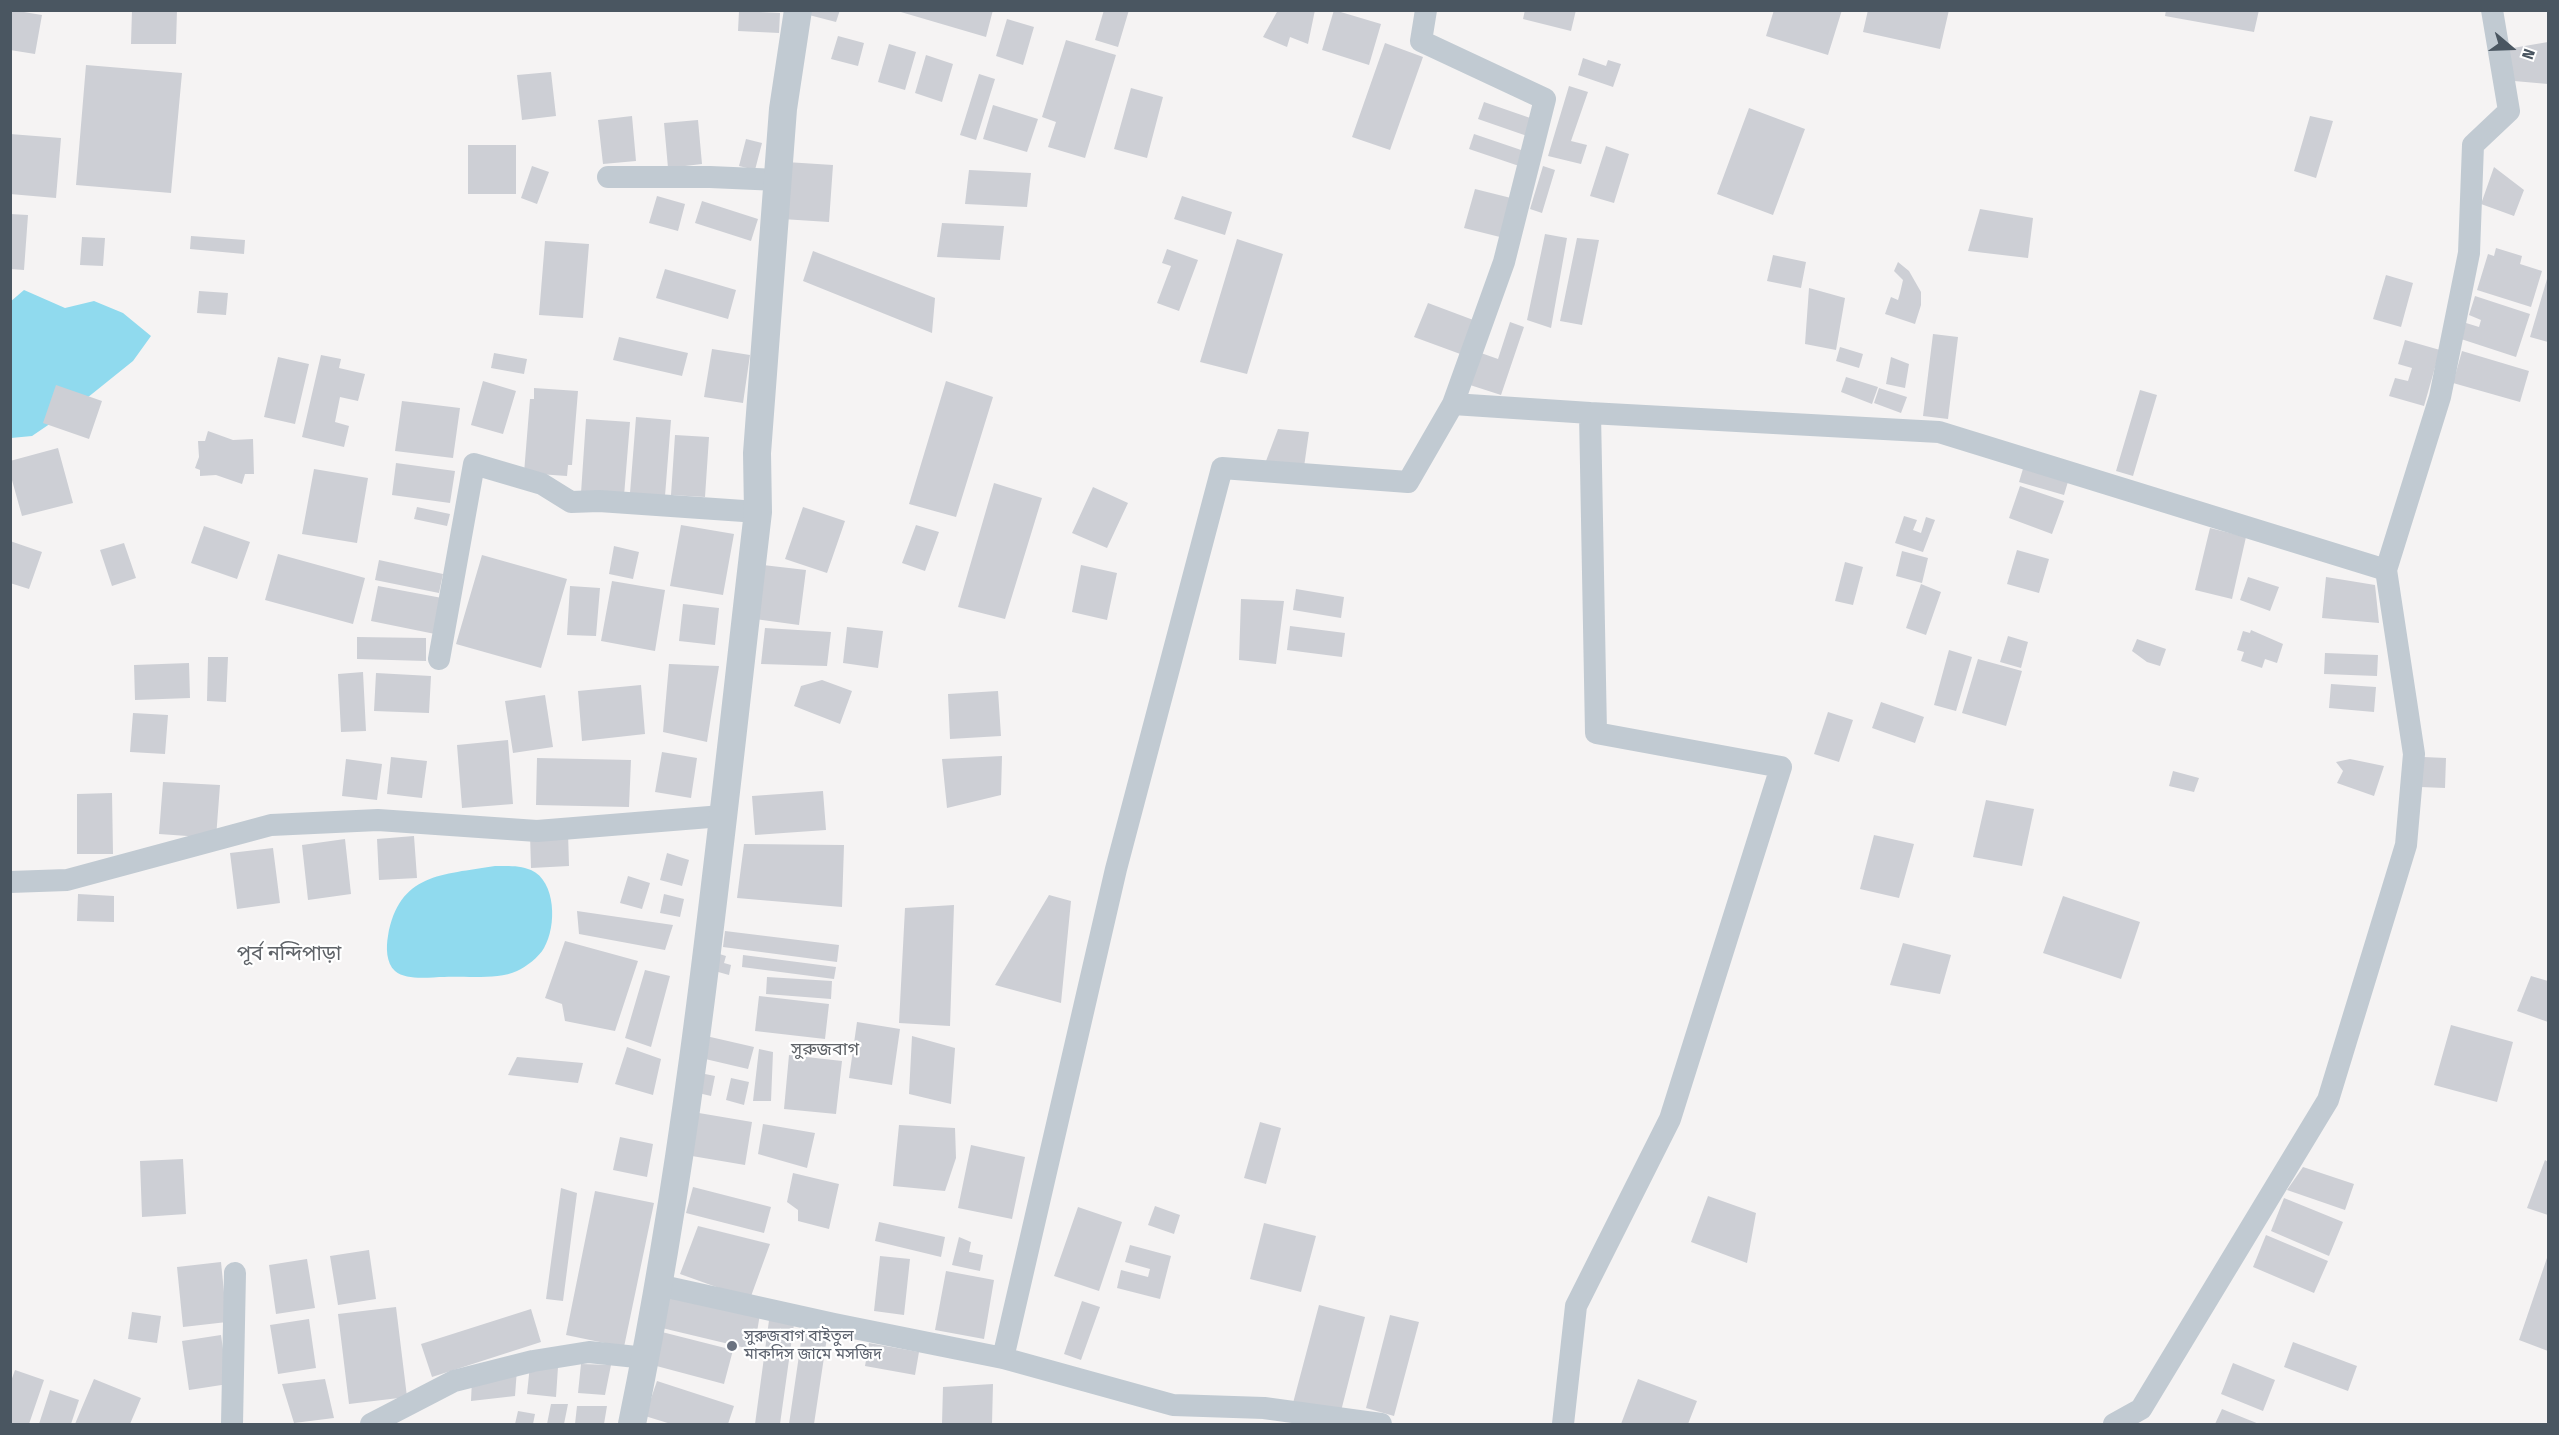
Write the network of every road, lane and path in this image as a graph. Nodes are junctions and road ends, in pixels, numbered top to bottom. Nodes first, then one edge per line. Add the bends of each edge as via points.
1 (798, 10) edge
2 (1426, 10) edge
3 (2492, 10) edge
4 (608, 177) dead end
5 (778, 180) junction
6 (1453, 404) junction
7 (1590, 413) junction
8 (758, 512) junction
9 (2386, 570) junction
10 (439, 659) dead end
11 (722, 816) junction
12 (10, 882) edge
13 (236, 1273) dead end
14 (658, 1285) junction
15 (646, 1358) junction
16 (1004, 1358) junction
17 (235, 1423) edge
18 (371, 1425) edge
19 (632, 1425) edge
20 (1381, 1425) edge
21 (1563, 1425) edge
22 (2114, 1425) edge

1 - 5 street via 783,108
2 - 6 street via 1421,41 1545,99 1504,262
3 - 9 street via 2509,111 2473,145 2469,253 2440,397
4 - 5 street
5 - 8 street via 757,453
6 - 7 street
6 - 16 street via 1408,482 1222,468 1116,869
7 - 9 street via 1939,432
7 - 21 street via 1596,733 1781,767 1670,1119 1576,1306
8 - 10 street via 571,502 542,484 474,464
8 - 11 street
9 - 22 street via 2414,754 2406,845 2328,1100 2141,1409
11 - 12 street via 537,831 378,820 271,825 67,880
11 - 14 street via 704,984
13 - 17 street
14 - 15 street
14 - 16 street
15 - 18 street via 589,1352 533,1361 454,1381
15 - 19 street
16 - 20 street via 1173,1405 1264,1408

